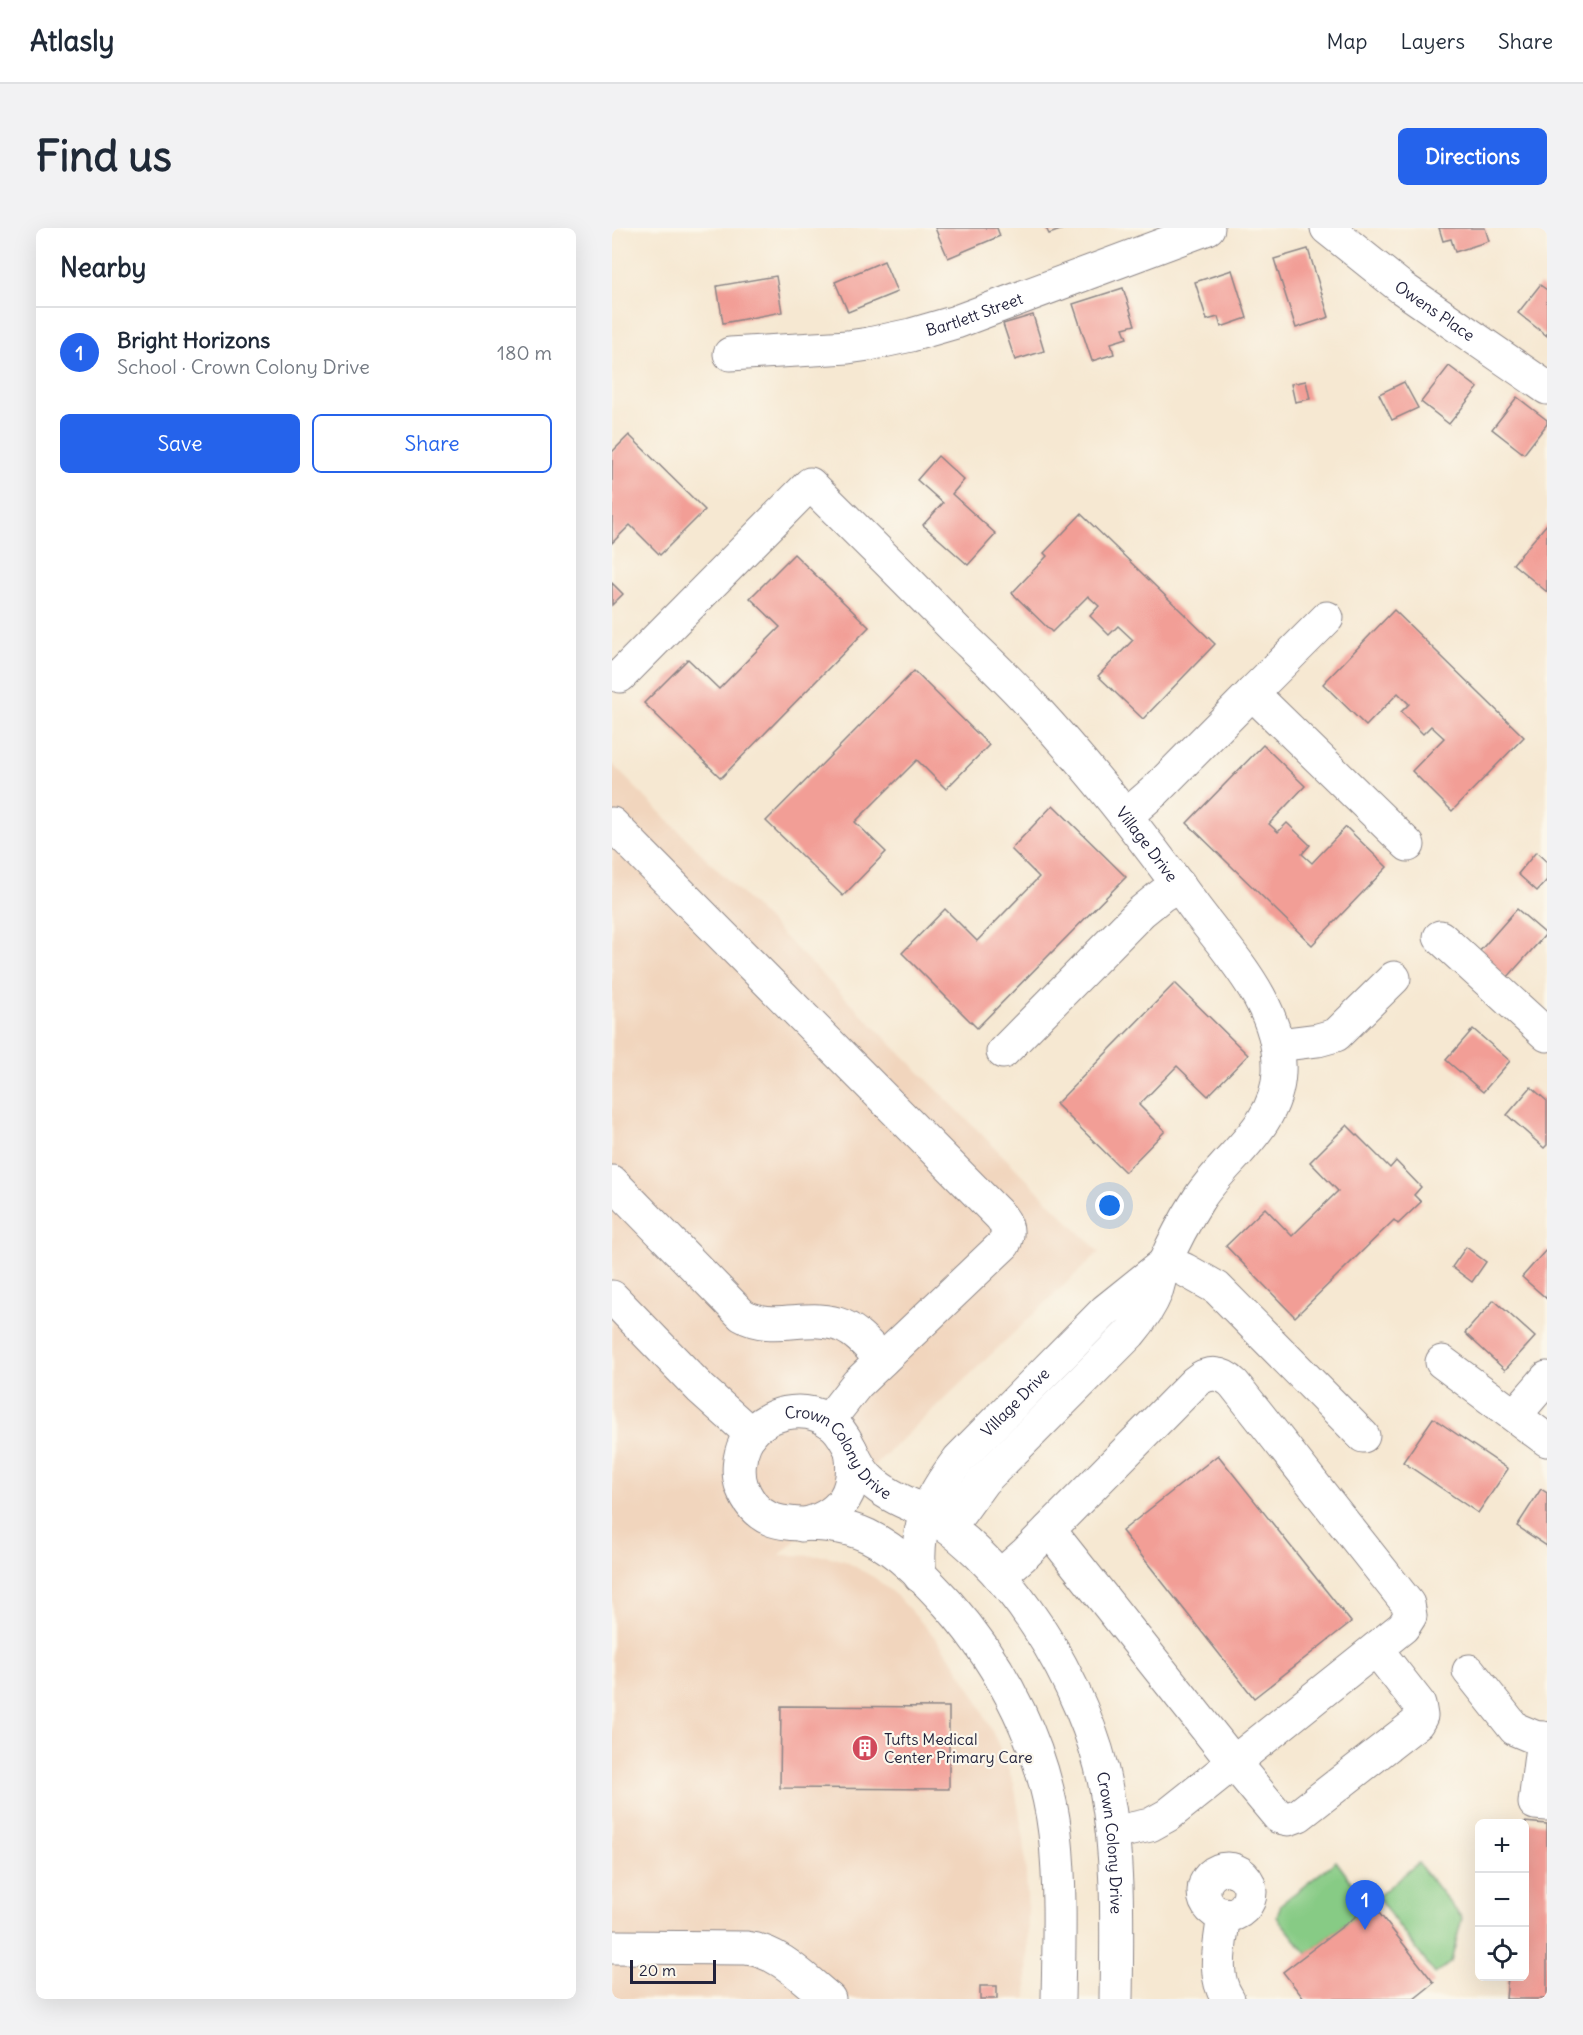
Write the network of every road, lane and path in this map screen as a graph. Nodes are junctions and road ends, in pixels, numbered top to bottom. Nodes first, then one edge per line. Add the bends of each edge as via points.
1 (1208, 228) edge
2 (1327, 228) edge
3 (730, 354) dead end
4 (1547, 388) edge
5 (1327, 618) dead end
6 (620, 676) dead end
7 (1252, 693) junction
8 (1126, 816) junction
9 (612, 824) edge
10 (1408, 845) dead end
11 (1179, 885) junction
12 (1440, 937) dead end
13 (1394, 978) dead end
14 (1547, 1035) edge
15 (1278, 1046) junction
16 (1003, 1052) dead end
17 (612, 1182) edge
18 (1166, 1262) junction
19 (612, 1297) edge
20 (882, 1360) junction
21 (1442, 1362) dead end
22 (1547, 1378) edge
23 (1515, 1415) junction
24 (828, 1420) junction
25 (751, 1434) junction
26 (1363, 1436) dead end
27 (1547, 1440) edge
28 (851, 1450) junction
29 (937, 1520) junction
30 (800, 1525) junction
31 (1049, 1530) junction
32 (920, 1576) junction
33 (1000, 1576) junction
34 (1376, 1649) junction
35 (1470, 1671) dead end
36 (1545, 1738) edge
37 (1234, 1763) junction
38 (1547, 1804) edge
39 (1113, 1833) junction
40 (1224, 1914) dead end
41 (612, 1947) edge
42 (829, 1999) edge
43 (1058, 1999) edge
44 (1116, 1999) edge
45 (1228, 1999) edge

1 - 3 street, Bartlett Street via 956,322 911,335 848,347
2 - 4 street, Owens Place via 1402,288
5 - 7 street
6 - 8 street, Village Drive via 810,484 1020,693
7 - 8 street
7 - 10 street
8 - 11 street, Village Drive
9 - 20 street via 1004,1221 1004,1244
11 - 15 street, Village Drive via 1256,993
11 - 16 street via 1141,912
12 - 14 street
13 - 15 street via 1336,1035
15 - 18 street, Village Drive via 1278,1085 1270,1111 1210,1183
17 - 20 street via 742,1315 761,1322 834,1323 852,1331
18 - 26 street via 1217,1288
18 - 29 street, Village Drive via 1105,1311 959,1459 939,1486
19 - 25 street via 701,1389
20 - 24 street via 848,1393
21 - 23 street
22 - 23 street
23 - 27 street
24 - 25 street, Crown Colony Drive via 791,1412 769,1419
24 - 28 street, Crown Colony Drive
25 - 30 street, Crown Colony Drive via 740,1462 742,1488 759,1512 771,1520
28 - 29 street, Crown Colony Drive via 875,1485
28 - 30 street via 853,1475 845,1498 829,1515
29 - 32 street, Village Drive via 919,1538
29 - 33 street, Crown Colony Drive
30 - 32 street, Crown Colony Drive via 830,1525 870,1537
31 - 33 street
31 - 34 street via 1195,1382 1204,1376 1220,1375 1234,1384 1408,1604 1406,1624
31 - 37 street
32 - 43 street, Crown Colony Drive via 957,1615 994,1666 1019,1713 1044,1775 1053,1818 1059,1887
33 - 39 street, Crown Colony Drive via 1043,1636 1078,1704 1099,1759
34 - 37 street
34 - 37 street via 1419,1704 1421,1716 1414,1726 1292,1819 1276,1815
35 - 36 street via 1515,1729
36 - 38 street via 1535,1803
37 - 39 street via 1162,1819
39 - 44 street, Crown Colony Drive via 1118,1912
40 - 45 street via 1218,1972
41 - 42 street via 762,1951

